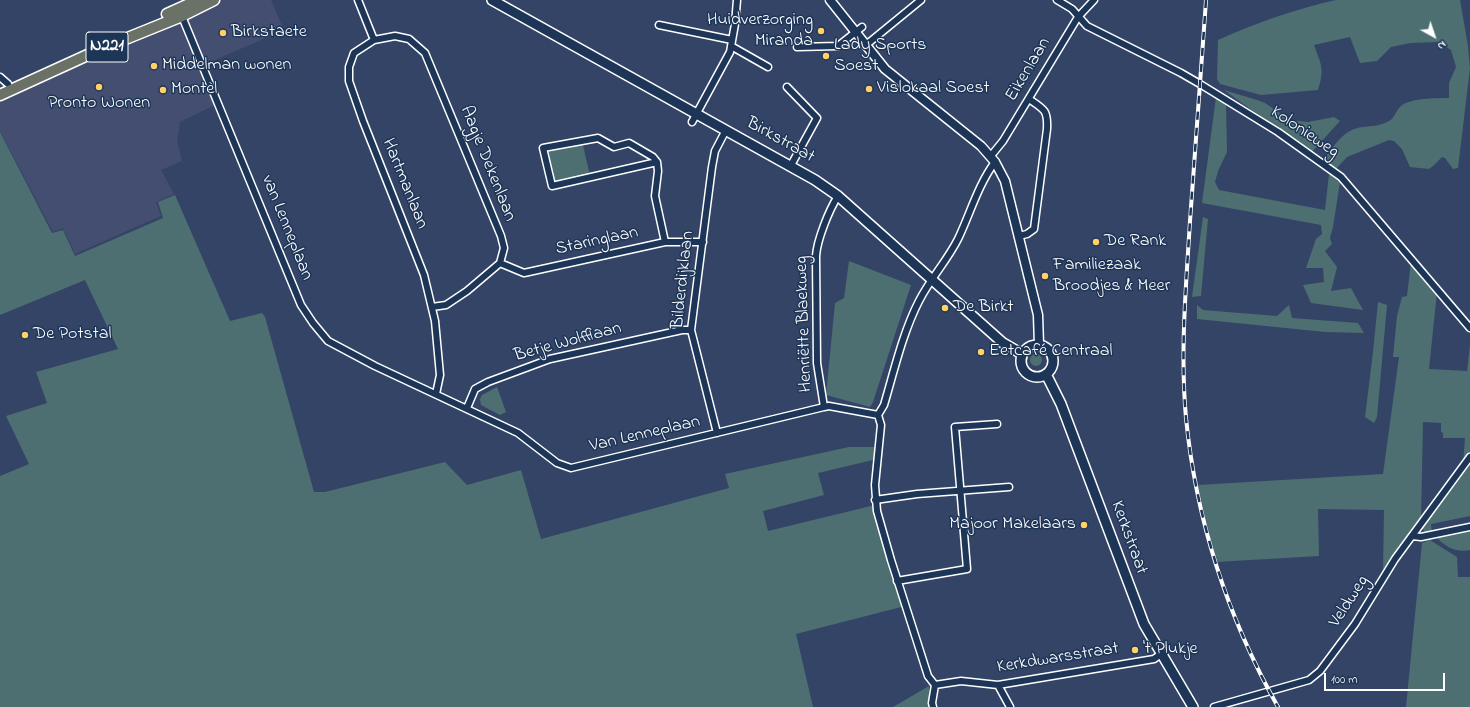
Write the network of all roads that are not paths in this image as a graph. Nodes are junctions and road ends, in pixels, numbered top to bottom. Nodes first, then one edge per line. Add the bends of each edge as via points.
1 (198, 0) edge
2 (214, 0) edge
3 (358, 0) edge
4 (492, 0) edge
5 (737, 0) edge
6 (830, 0) edge
7 (921, 0) edge
8 (1057, 0) edge
9 (1094, 0) edge
10 (181, 12) junction
11 (1078, 17) junction
12 (659, 25) dead end
13 (862, 26) dead end
14 (855, 32) junction
15 (374, 40) junction
16 (732, 43) junction
17 (866, 45) junction
18 (797, 47) dead end
19 (768, 67) dead end
20 (0, 77) edge
21 (4, 86) edge
22 (788, 87) dead end
23 (0, 95) edge
24 (1030, 99) junction
25 (694, 118) junction
26 (726, 130) junction
27 (992, 159) junction
28 (657, 162) junction
29 (790, 167) junction
30 (838, 196) junction
31 (1019, 236) junction
32 (666, 242) junction
33 (703, 242) junction
34 (500, 263) junction
35 (932, 280) junction
36 (432, 306) junction
37 (1470, 328) edge
38 (691, 330) junction
39 (1039, 345) junction
40 (1022, 354) junction
41 (1046, 374) junction
42 (436, 394) junction
43 (824, 407) junction
44 (467, 408) junction
45 (878, 415) junction
46 (997, 424) dead end
47 (718, 433) junction
48 (1470, 457) edge
49 (1009, 487) dead end
50 (960, 491) junction
51 (875, 500) junction
52 (1470, 527) edge
53 (1412, 536) junction
54 (897, 581) junction
55 (1161, 654) junction
56 (935, 685) junction
57 (998, 685) junction
58 (933, 707) edge
59 (1010, 707) edge
60 (1193, 707) edge
61 (1214, 707) edge

1 - 10 main road, N221
2 - 10 main road, N221
3 - 15 street
4 - 25 main road, Birkstraat
5 - 16 street
6 - 14 street
7 - 17 street
8 - 11 street, Kolonieweg via 1072,9
9 - 11 street, Eikenlaan
10 - 21 main road, N221
10 - 23 main road, N221
10 - 42 street, van Lenneplaan via 302,305 313,323 328,341
11 - 24 street, Eikenlaan
11 - 37 street, Kolonieweg via 1086,26 1200,84 1278,132 1342,177
12 - 16 street
13 - 14 street
14 - 17 street
14 - 18 street via 838,46
15 - 34 street, Aagje Dekenlaan via 396,36 409,39 425,52 501,236 504,248
15 - 36 street, Hartmanlaan via 354,53 349,67 349,81 424,275
16 - 19 street
16 - 25 street via 730,52
17 - 27 street via 885,69 968,135
20 - 21 street
22 - 29 street via 816,118
24 - 27 street, Eikenlaan
24 - 31 street via 1042,107 1048,116 1047,129 1034,229
25 - 26 main road, Birkstraat
26 - 29 main road, Birkstraat
26 - 33 street, Bilderdijklaan via 715,151
27 - 31 street via 1005,181
27 - 35 street, Eikenlaan via 965,225
28 - 28 street via 629,143 614,147 598,138 543,148 552,186
28 - 32 street via 655,196
29 - 30 main road, Birkstraat
30 - 35 main road, Birkstraat
30 - 43 street, Henriëtte Blaekweg via 816,248 817,363
31 - 39 street via 1038,315
32 - 33 street, Staringlaan
32 - 34 street, Staringlaan via 524,273
33 - 38 street, Bilderdijklaan
34 - 36 street via 446,305
35 - 40 main road, Birkstraat via 1003,344
35 - 45 street, Eikenlaan via 912,314 884,405
36 - 42 street, Hartmanlaan via 440,375
38 - 44 street, Betje Wolfflaan via 550,359 475,389
38 - 47 street, Bilderdijklaan
39 - 40 main road via 1026,348
39 - 41 main road via 1045,347 1052,355 1052,366
40 - 41 main road via 1021,362 1027,374 1036,377
41 - 55 main road, Kerkstraat via 1061,404 1144,624
42 - 44 street, Van Lenneplaan
43 - 45 street, Van Lenneplaan
43 - 47 street, Van Lenneplaan
44 - 47 street, Van Lenneplaan via 518,433 557,463 571,468
45 - 51 street via 881,425
46 - 50 street via 955,427
48 - 53 street, Veldweg
49 - 50 street
50 - 51 street
50 - 54 street via 966,569
51 - 54 street
52 - 53 street via 1421,537
53 - 61 street, Veldweg via 1355,624 1320,672 1309,680
54 - 56 street via 928,676
55 - 57 street, Kerkdwarsstraat via 1154,659
55 - 60 main road, Kerkstraat
56 - 57 street, Kerkdwarsstraat via 961,681
56 - 58 street
57 - 59 street

